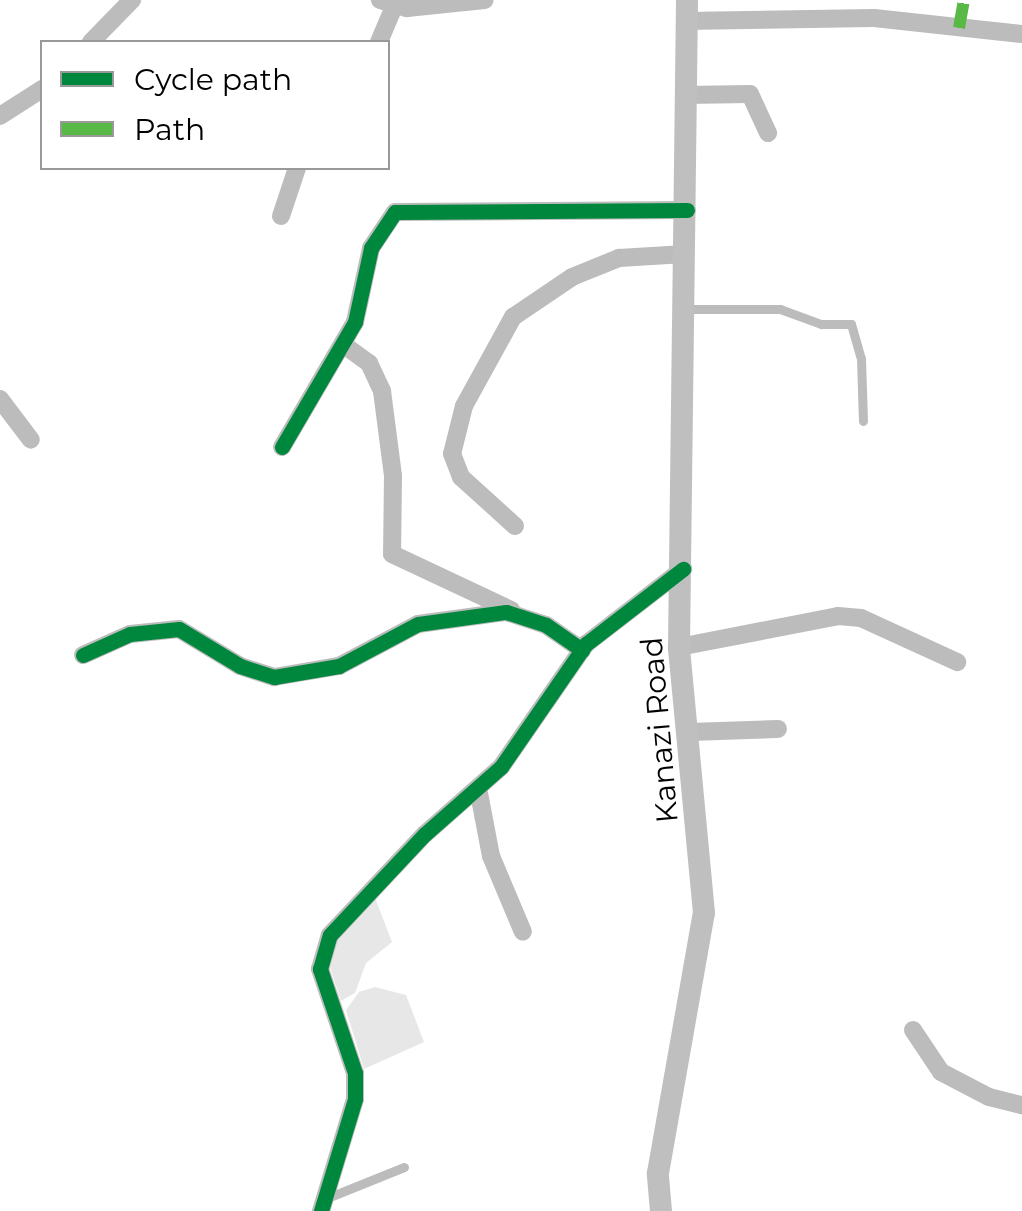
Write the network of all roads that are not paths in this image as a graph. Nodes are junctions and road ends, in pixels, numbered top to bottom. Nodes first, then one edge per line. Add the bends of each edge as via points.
1 (132, 0) edge
2 (485, 0) edge
3 (401, 4) edge
4 (686, 10) edge
5 (1022, 34) edge
6 (93, 40) edge
7 (380, 40) edge
8 (40, 90) edge
9 (685, 95) junction
10 (0, 116) edge
11 (768, 133) dead end
12 (295, 170) edge
13 (686, 210) junction
14 (281, 216) dead end
15 (685, 254) junction
16 (680, 309) junction
17 (344, 344) junction
18 (0, 399) edge
19 (863, 421) dead end
20 (31, 440) dead end
21 (282, 447) dead end
22 (515, 526) dead end
23 (683, 569) junction
24 (516, 613) junction
25 (678, 647) junction
26 (582, 650) junction
27 (83, 655) dead end
28 (957, 662) dead end
29 (778, 728) dead end
30 (690, 732) junction
31 (478, 788) junction
32 (524, 932) dead end
33 (913, 1030) dead end
34 (1022, 1105) edge
35 (404, 1168) dead end
36 (323, 1205) edge
37 (661, 1211) edge

1 - 6 street
2 - 3 street
3 - 7 street
4 - 5 street via 874,18
4 - 9 main road, Kanazi Road
8 - 10 street
9 - 11 street via 750,94
9 - 13 main road, Kanazi Road
12 - 14 street
13 - 15 main road, Kanazi Road
13 - 17 street via 396,212 371,248
15 - 16 main road, Kanazi Road
15 - 22 street via 619,258 572,277 513,317 464,406 452,454 461,477
16 - 19 lane via 780,309 822,324 851,324 861,358
16 - 23 main road, Kanazi Road
17 - 21 street
17 - 24 street via 369,362 382,391 392,462 392,554
18 - 20 street
23 - 25 main road, Kanazi Road
23 - 26 street
24 - 26 street
24 - 27 street via 418,624 339,666 274,677 240,666 179,629 130,634
25 - 28 street via 838,616 860,618
25 - 30 main road, Kanazi Road
26 - 31 street via 527,734
29 - 30 street
30 - 37 main road, Kanazi Road via 704,913 658,1173
31 - 32 street via 491,856
31 - 36 street via 389,869 321,951 320,969 354,1073 355,1098
33 - 34 street via 941,1072 989,1097
35 - 36 lane

